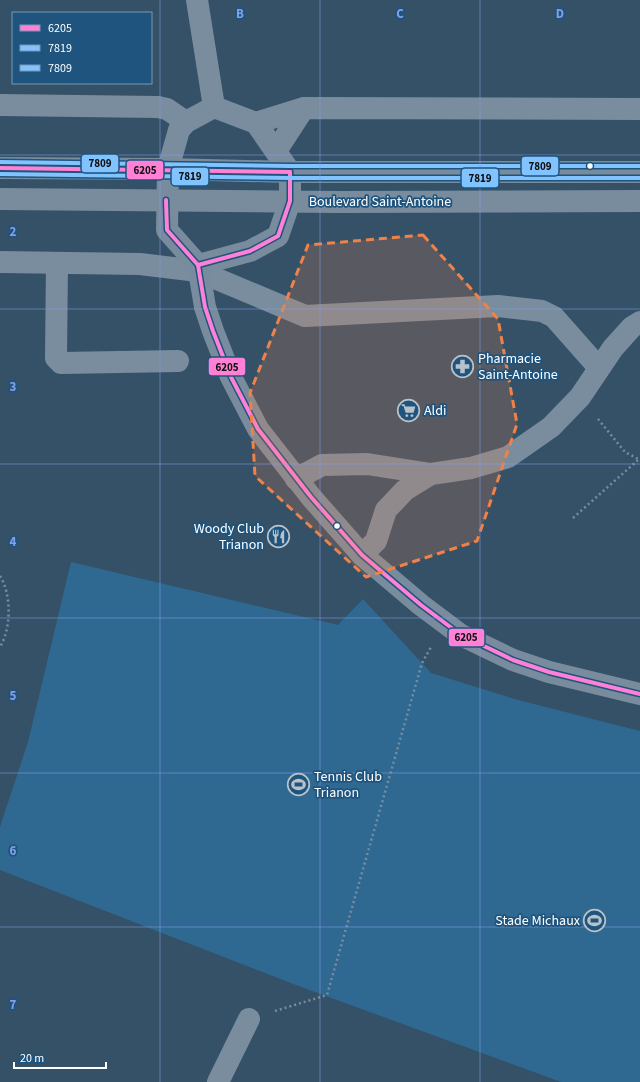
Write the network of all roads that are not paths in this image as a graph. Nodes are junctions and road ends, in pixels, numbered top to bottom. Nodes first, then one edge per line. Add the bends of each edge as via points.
1 (197, 0) edge
2 (0, 105) edge
3 (214, 106) junction
4 (304, 108) junction
5 (640, 109) edge
6 (186, 122) junction
7 (256, 123) junction
8 (276, 151) junction
9 (0, 168) edge
10 (168, 169) junction
11 (640, 172) edge
12 (290, 187) junction
13 (0, 199) edge
14 (166, 200) junction
15 (640, 201) edge
16 (0, 262) edge
17 (57, 263) junction
18 (198, 268) junction
19 (640, 322) edge
20 (178, 361) dead end
21 (599, 368) junction
22 (431, 474) junction
23 (296, 479) junction
24 (362, 555) junction
25 (640, 694) edge
26 (249, 1019) road end
27 (218, 1082) edge

1 - 3 street
2 - 6 street via 158,106
3 - 6 street
3 - 7 street
4 - 5 street
4 - 7 street
4 - 8 street
6 - 10 street via 176,137
7 - 8 street
8 - 12 street
9 - 10 main road, Boulevard Saint-Antoine
10 - 12 main road, Boulevard Saint-Antoine
10 - 14 main road
11 - 12 main road, Boulevard Saint-Antoine
12 - 14 main road, Boulevard Saint-Antoine
12 - 15 main road, Boulevard Saint-Antoine
12 - 18 main road via 278,236 250,251
13 - 14 main road, Boulevard Saint-Antoine
14 - 18 main road via 167,230
16 - 17 street
17 - 18 street
17 - 20 street via 55,342 56,358 61,363
18 - 21 street via 306,316 498,306 542,311 554,317
18 - 23 main road via 205,307 231,377 258,429
19 - 21 street via 613,348
21 - 22 street via 580,397 550,427 508,457 470,468
22 - 23 street via 367,464 322,465
22 - 24 street via 405,490 386,510 376,541
23 - 24 main road
24 - 25 main road via 461,635 520,662 549,672
26 - 27 street

